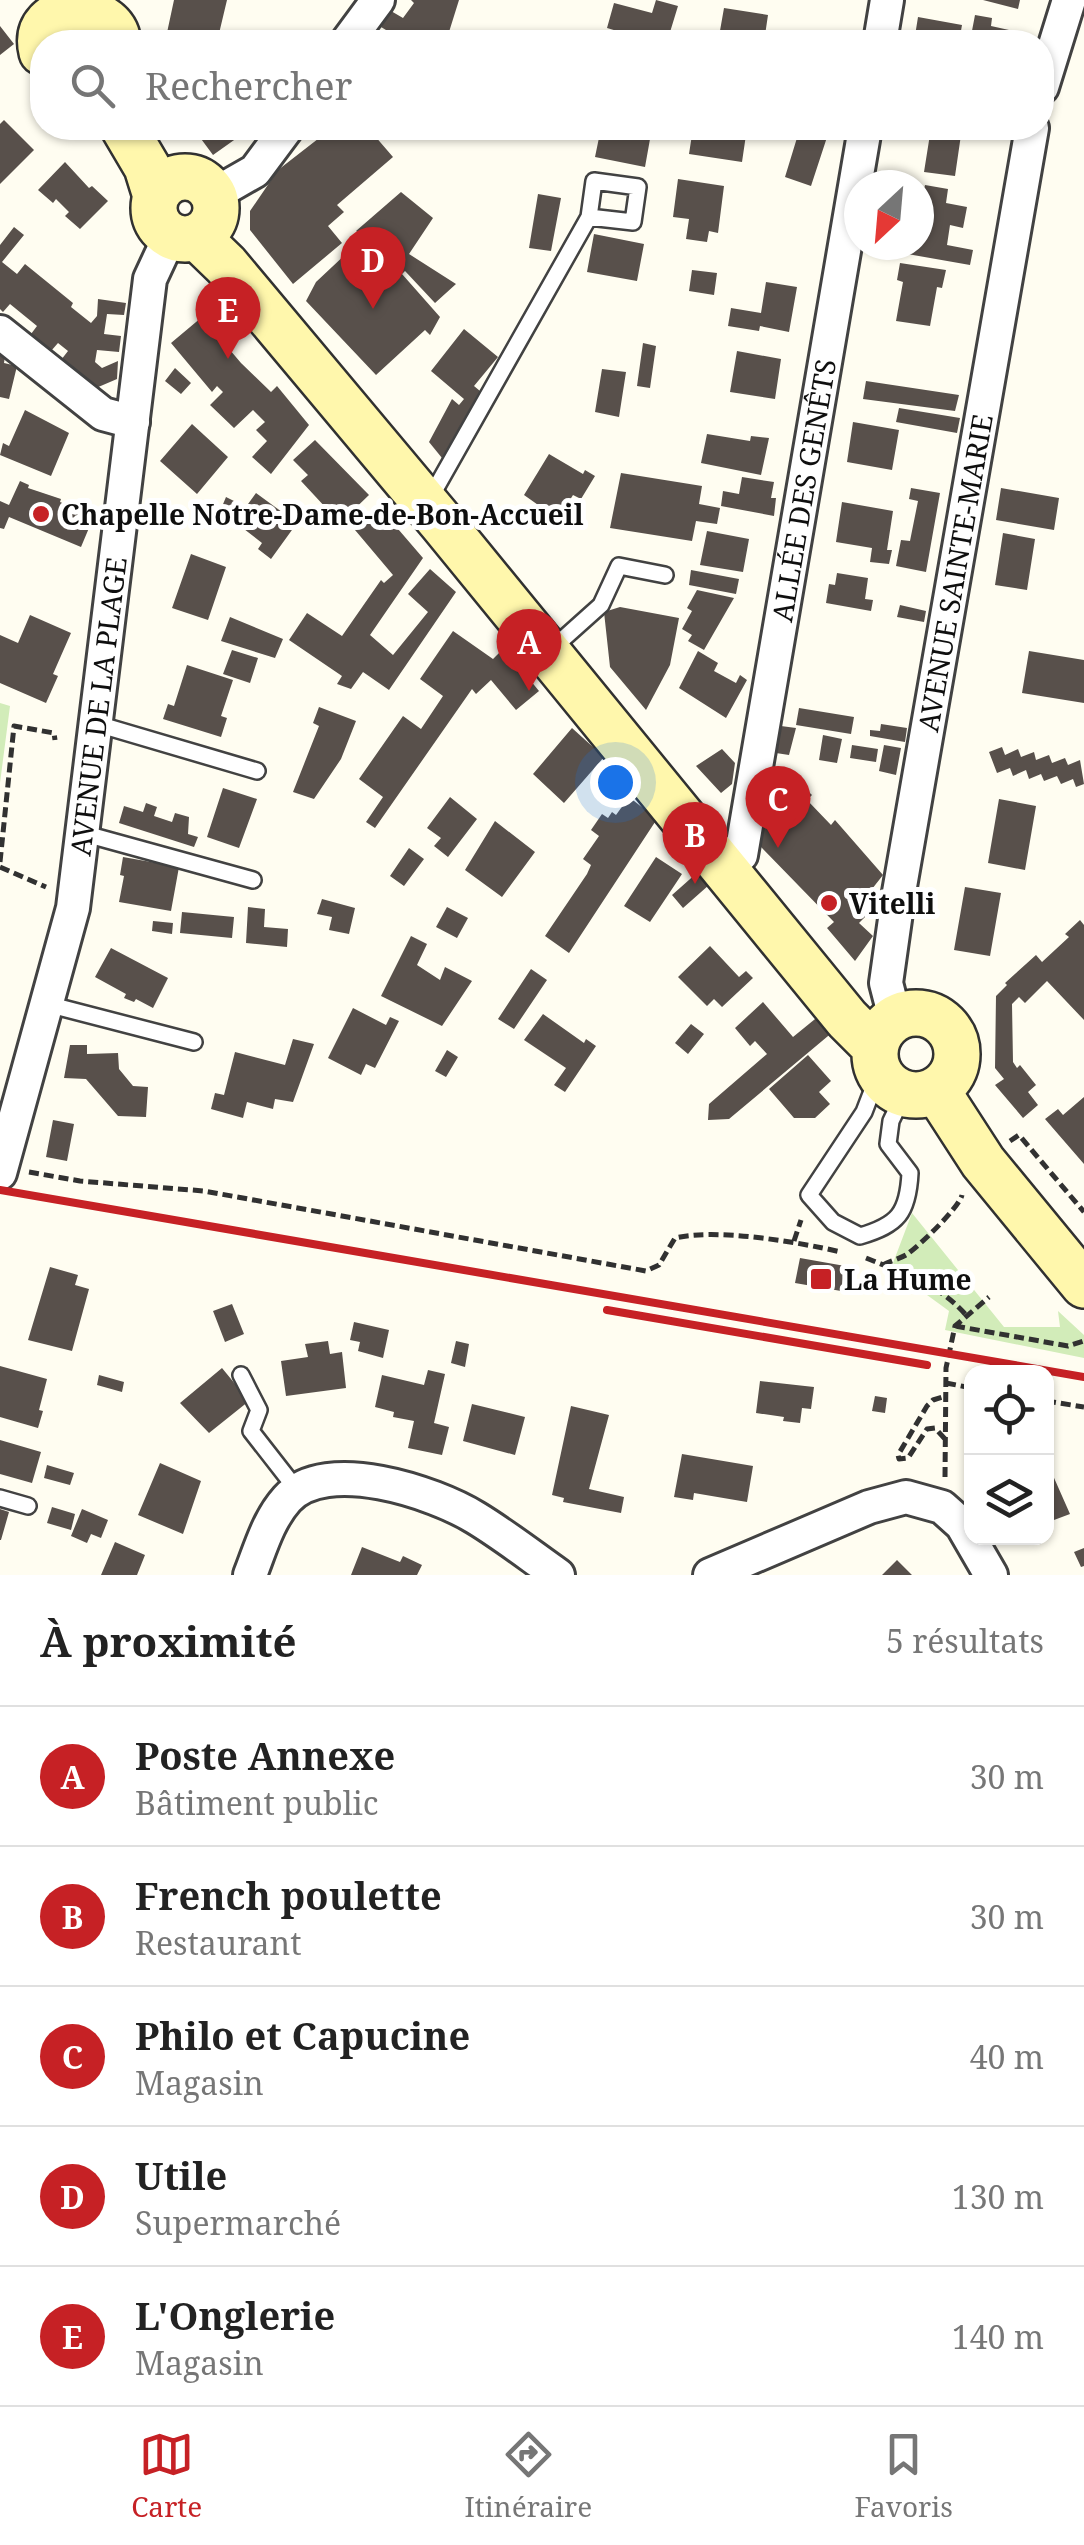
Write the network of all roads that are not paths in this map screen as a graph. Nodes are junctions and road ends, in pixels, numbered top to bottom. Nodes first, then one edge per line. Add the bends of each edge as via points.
1 (13, 0) edge
2 (378, 0) edge
3 (887, 0) edge
4 (1069, 0) edge
5 (109, 17) edge
6 (47, 24) edge
7 (356, 30) edge
8 (882, 30) edge
9 (1054, 49) edge
10 (131, 140) edge
11 (159, 140) edge
12 (278, 140) edge
13 (863, 140) edge
14 (1030, 140) edge
15 (190, 210) junction
16 (589, 217) dead end
17 (0, 332) edge
18 (133, 422) junction
19 (437, 486) junction
20 (665, 575) dead end
21 (563, 640) junction
22 (94, 723) junction
23 (257, 770) dead end
24 (82, 832) junction
25 (741, 854) junction
26 (253, 880) dead end
27 (47, 1004) junction
28 (194, 1042) dead end
29 (897, 1057) junction
30 (7, 1123) edge
31 (1, 1170) edge
32 (1084, 1285) edge
33 (241, 1375) dead end
34 (297, 1490) junction
35 (0, 1498) edge
36 (28, 1506) dead end
37 (250, 1575) edge
38 (558, 1575) edge
39 (710, 1575) edge
40 (991, 1575) edge

1 - 6 main road
2 - 7 street
3 - 8 street
4 - 9 street
5 - 6 main road via 80,1
10 - 15 main road via 147,167
11 - 15 main road
12 - 15 street via 256,171
13 - 25 street, ALLÉE DES GENÊTS
14 - 29 street, AVENUE SAINTE-MARIE via 898,898 886,983
15 - 18 street, AVENUE DE LA PLAGE via 150,279
15 - 19 main road
15 - 29 main road via 226,265 847,1018
16 - 19 lane
17 - 18 street via 104,414
18 - 22 street, AVENUE DE LA PLAGE
19 - 21 main road
20 - 21 lane via 618,566 602,605
21 - 25 main road
22 - 23 lane
22 - 24 street, AVENUE DE LA PLAGE
24 - 26 lane
24 - 27 street, AVENUE DE LA PLAGE via 73,908
25 - 29 main road
27 - 28 lane
27 - 30 street, AVENUE DE LA PLAGE
29 - 29 lane via 809,1196 833,1222 860,1236 888,1228 908,1201 910,1173 888,1144
29 - 32 main road
30 - 31 street, AVENUE DE LA PLAGE
33 - 34 lane via 259,1410 250,1431
34 - 37 street via 272,1522
34 - 38 street via 349,1478 434,1498 477,1518
35 - 36 lane
39 - 40 street via 869,1507 906,1498 951,1515

